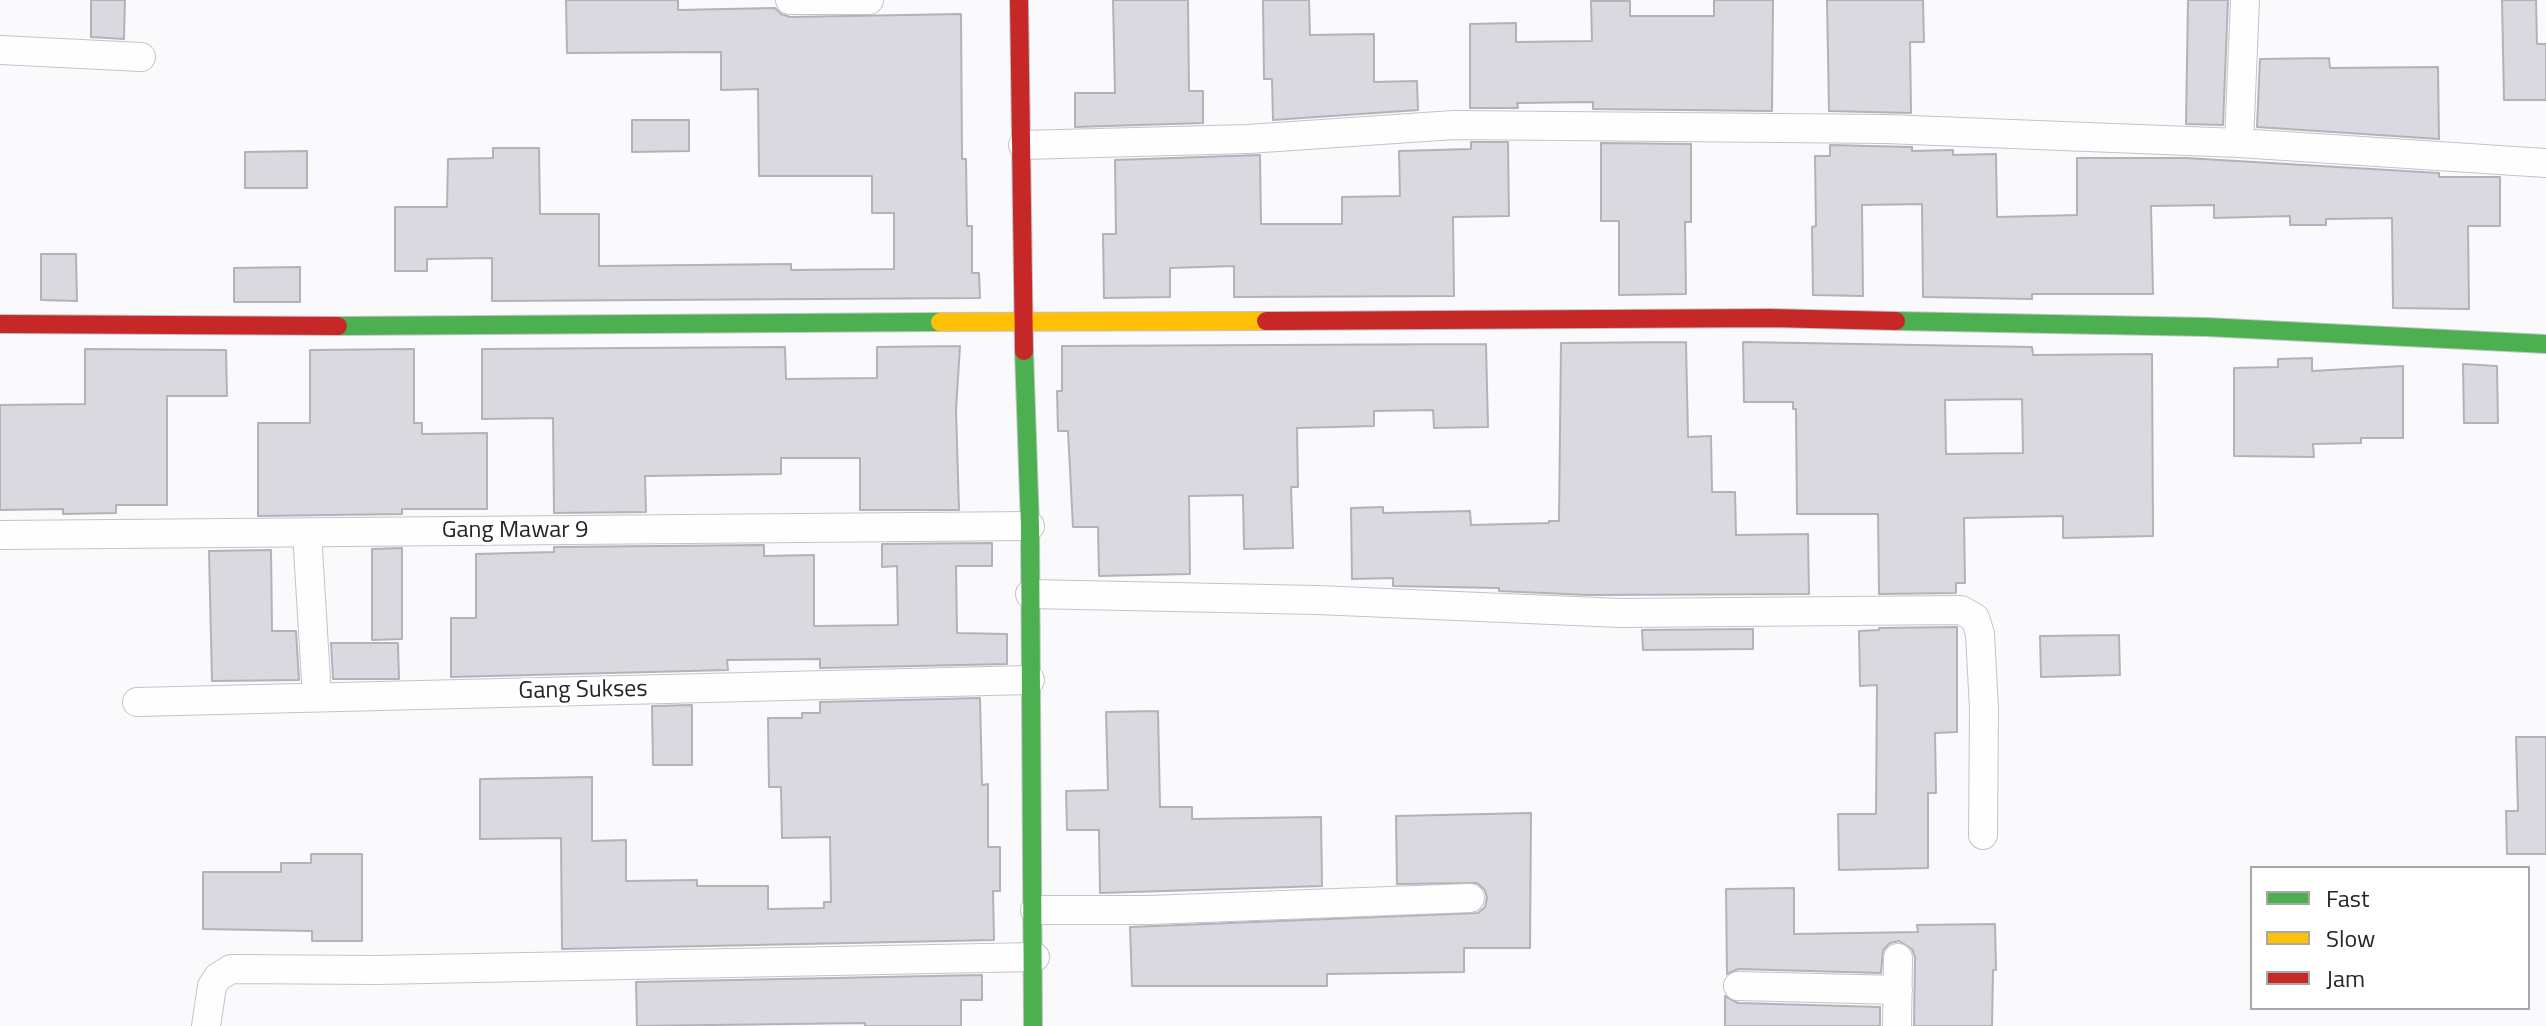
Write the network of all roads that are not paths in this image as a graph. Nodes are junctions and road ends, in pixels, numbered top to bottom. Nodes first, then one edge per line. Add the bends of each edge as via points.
1 (790, 0) edge
2 (869, 0) edge
3 (1019, 0) edge
4 (2245, 0) edge
5 (0, 50) edge
6 (141, 57) dead end
7 (2239, 143) junction
8 (1023, 145) junction
9 (2546, 163) edge
10 (1023, 320) junction
11 (0, 324) edge
12 (2546, 344) edge
13 (1030, 526) junction
14 (307, 533) junction
15 (0, 535) edge
16 (1030, 594) junction
17 (1030, 680) junction
18 (317, 697) junction
19 (137, 702) dead end
20 (1983, 835) dead end
21 (1470, 898) dead end
22 (1035, 910) junction
23 (1035, 957) junction
24 (1898, 958) dead end
25 (1738, 986) dead end
26 (1898, 990) junction
27 (206, 1026) edge
28 (1033, 1026) edge
29 (1897, 1026) edge

1 - 2 street
3 - 8 street
4 - 7 street
5 - 6 street
7 - 8 street via 1886,129 1454,125 1248,139
7 - 9 street
8 - 10 street
10 - 11 street
10 - 12 street via 1770,318 2207,327
10 - 13 street
13 - 14 street, Gang Mawar 9
13 - 16 street
14 - 15 street, Gang Mawar 9
14 - 18 street
16 - 17 street
16 - 20 street via 1621,613 1961,610 1975,618 1980,634
17 - 18 street, Gang Sukses
17 - 22 street
18 - 19 street, Gang Sukses
21 - 22 street
22 - 23 street
23 - 27 street via 231,969 212,986
23 - 28 street
24 - 26 street
25 - 26 street
26 - 29 street

